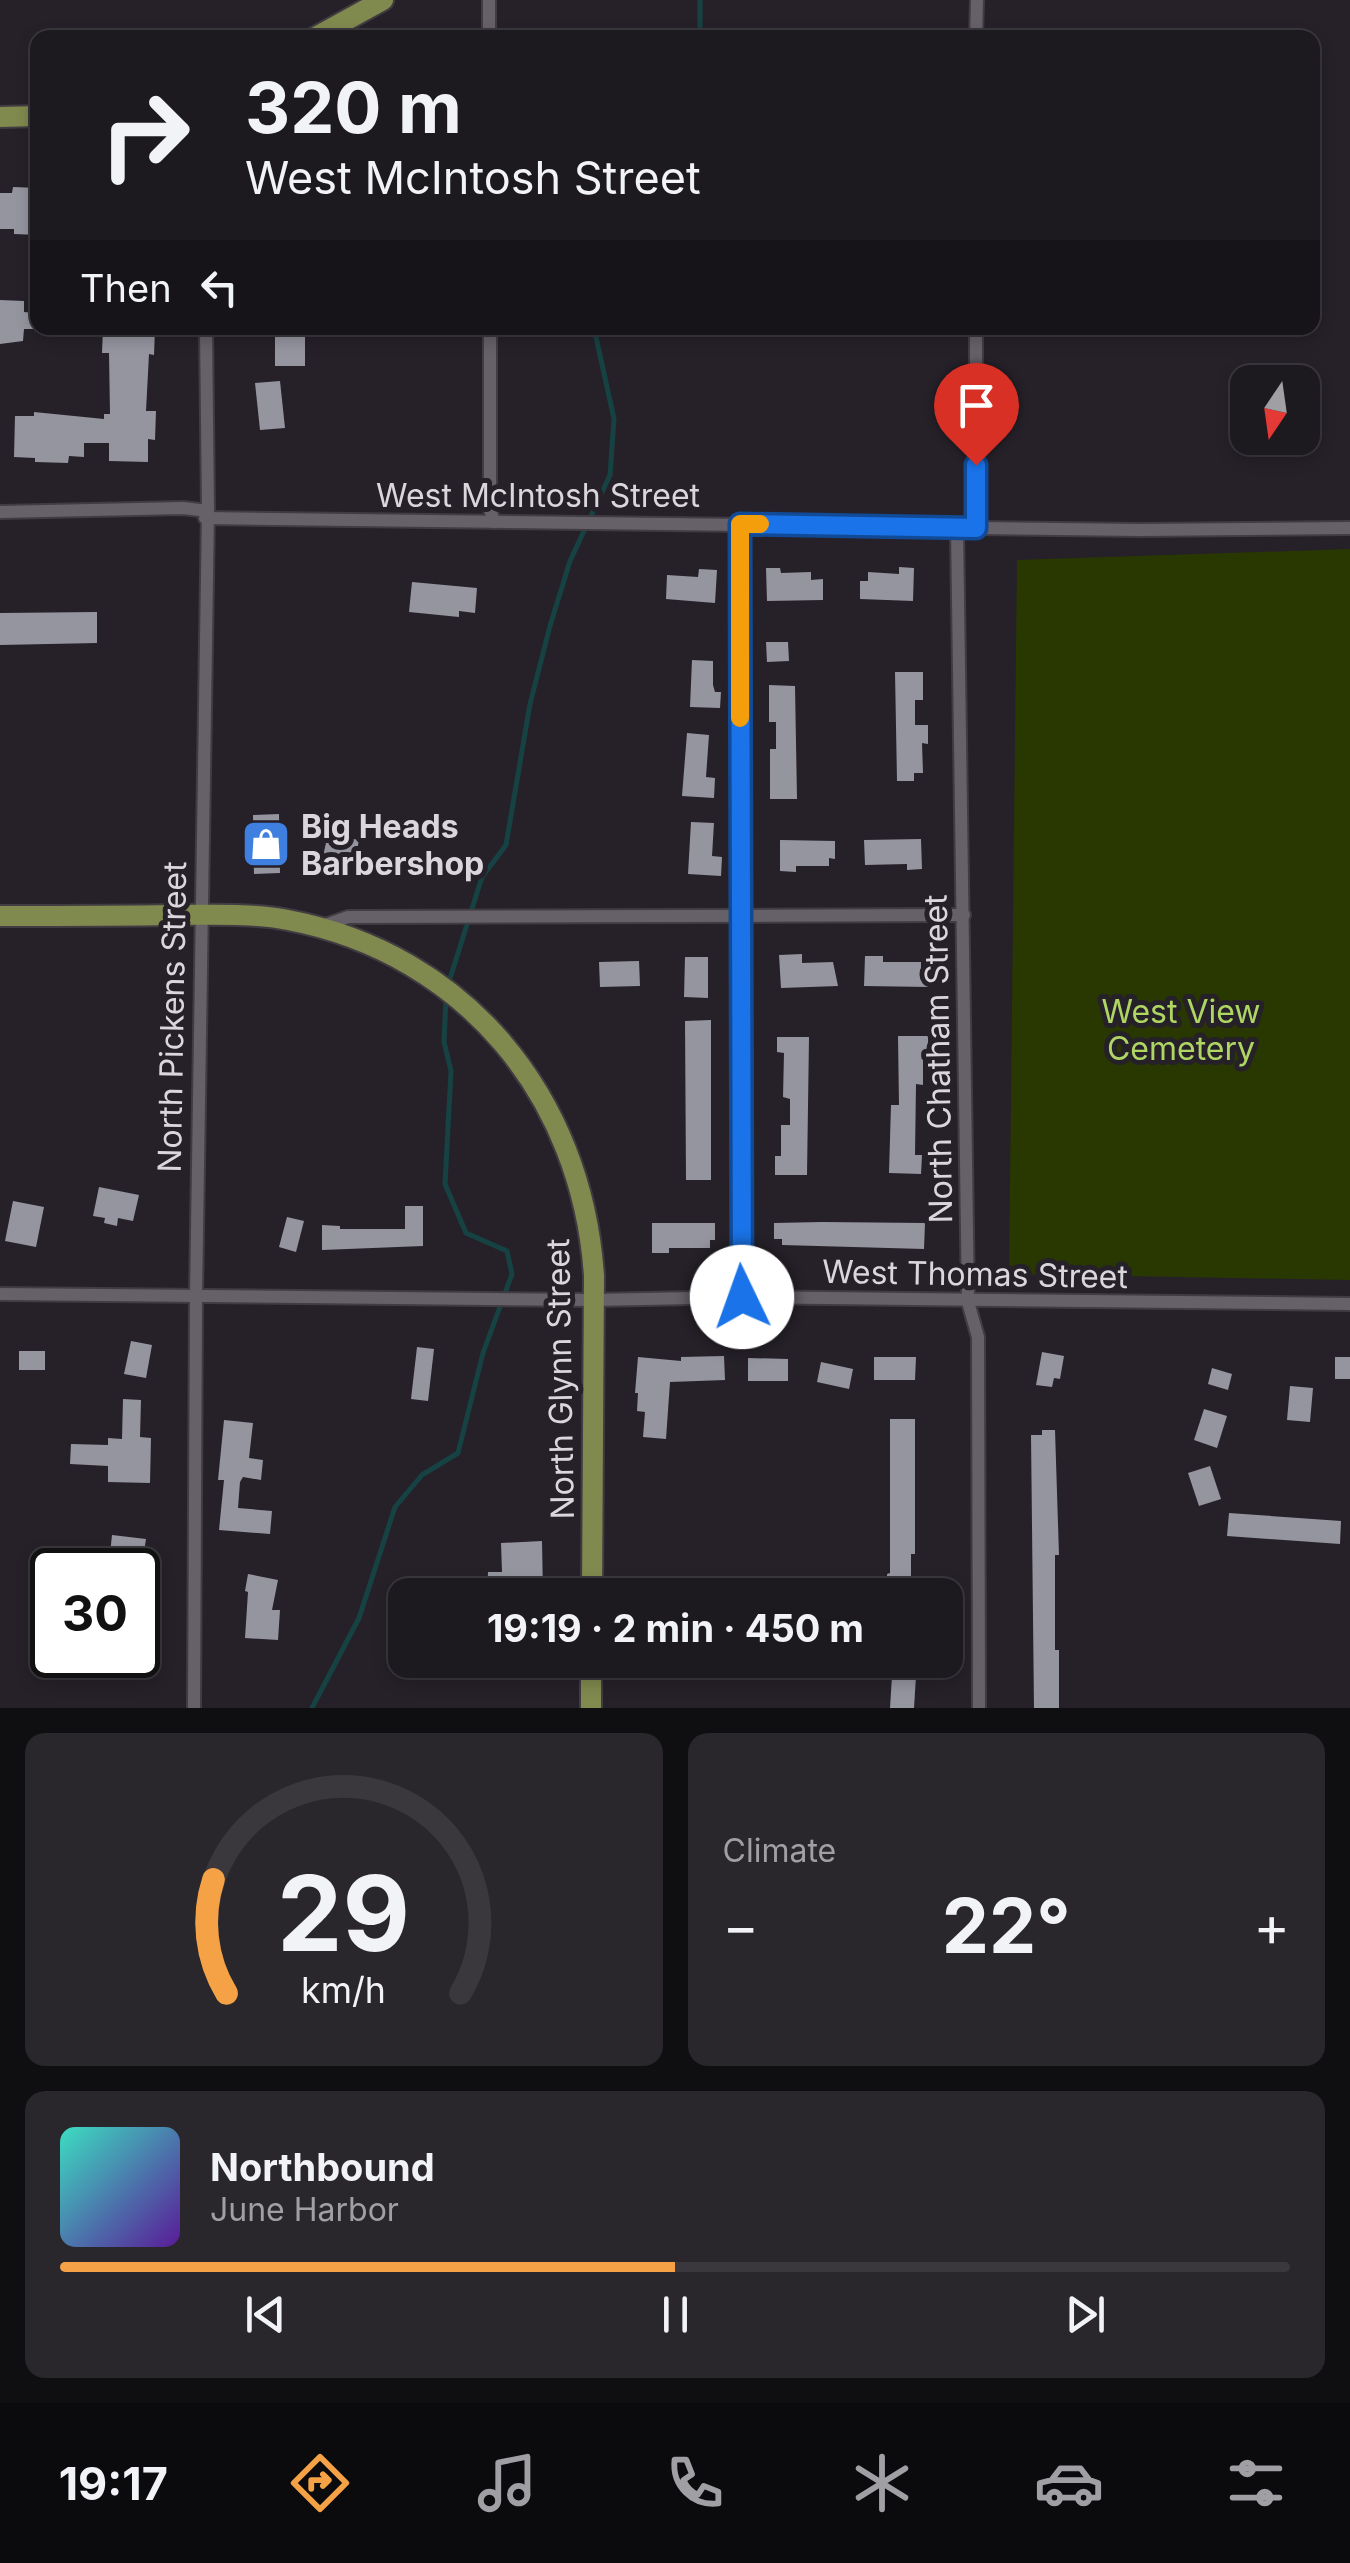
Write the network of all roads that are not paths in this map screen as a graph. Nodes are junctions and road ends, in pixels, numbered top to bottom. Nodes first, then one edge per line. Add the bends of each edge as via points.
1 (384, 0) edge
2 (489, 0) edge
3 (976, 0) edge
4 (329, 30) edge
5 (490, 30) edge
6 (976, 30) edge
7 (30, 116) edge
8 (0, 117) edge
9 (206, 335) edge
10 (490, 335) edge
11 (976, 335) edge
12 (0, 512) edge
13 (206, 514) junction
14 (494, 522) junction
15 (740, 524) junction
16 (957, 528) junction
17 (976, 528) junction
18 (1350, 528) edge
19 (202, 915) junction
20 (964, 915) junction
21 (0, 916) edge
22 (740, 916) junction
23 (320, 927) junction
24 (0, 1294) edge
25 (196, 1297) junction
26 (742, 1297) junction
27 (594, 1300) junction
28 (968, 1302) junction
29 (1350, 1304) edge
30 (592, 1578) edge
31 (591, 1678) edge
32 (194, 1708) edge
33 (591, 1708) edge
34 (979, 1708) edge

1 - 4 main road
2 - 5 street
3 - 6 street
7 - 8 main road
9 - 13 street, North Pickens Street
10 - 14 street
11 - 17 street
12 - 13 street, West McIntosh Street via 182,508
13 - 14 street, West McIntosh Street
13 - 19 street, North Pickens Street
14 - 15 street, West McIntosh Street
15 - 16 street, West McIntosh Street
15 - 22 street
16 - 17 street, West McIntosh Street
16 - 20 street, North Chatham Street
17 - 18 street, West McIntosh Street
19 - 21 main road, North Glynn Street
19 - 23 main road, North Glynn Street via 284,918
19 - 25 street, North Pickens Street
20 - 22 street
20 - 28 street, North Chatham Street
22 - 23 street via 348,918
22 - 26 street
23 - 27 main road, North Glynn Street via 425,974 516,1058 548,1108 577,1177
24 - 25 street, West Thomas Street
25 - 27 street, West Thomas Street
25 - 32 street, North Pickens Street
26 - 27 street, West Thomas Street
26 - 28 street, West Thomas Street
27 - 30 main road, North Glynn Street
28 - 29 street, West Thomas Street
28 - 34 street, North Chatham Street via 978,1338
31 - 33 main road

